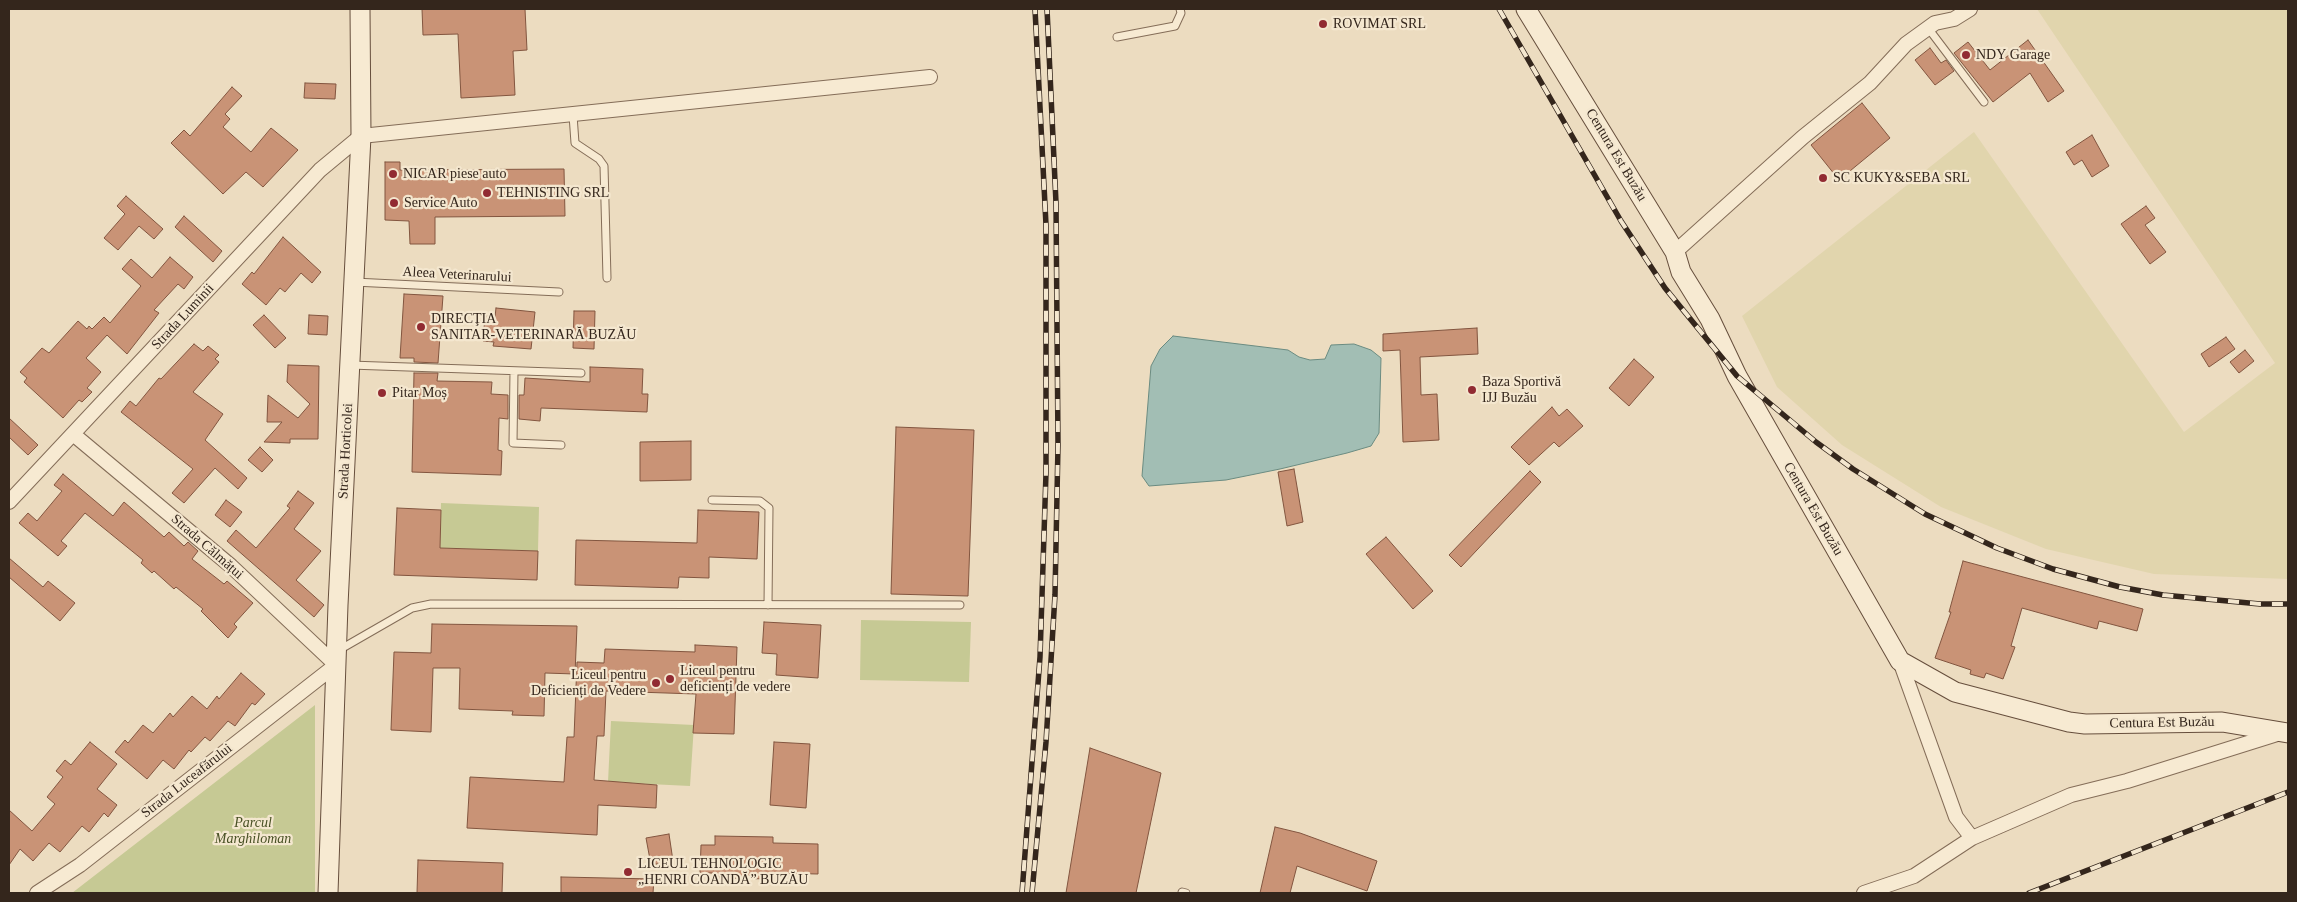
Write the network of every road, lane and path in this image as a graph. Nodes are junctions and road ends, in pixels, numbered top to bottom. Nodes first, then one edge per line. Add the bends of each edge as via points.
1 (360, 9) edge
2 (1180, 9) edge
3 (1526, 9) edge
4 (1970, 9) edge
5 (1928, 28) junction
6 (1117, 37) dead end
7 (930, 78) dead end
8 (1984, 102) dead end
9 (573, 115) junction
10 (361, 136) junction
11 (1674, 252) junction
12 (607, 278) dead end
13 (354, 282) junction
14 (559, 292) dead end
15 (350, 364) junction
16 (514, 371) junction
17 (581, 373) dead end
18 (73, 434) junction
19 (561, 445) dead end
20 (712, 500) dead end
21 (9, 502) edge
22 (768, 605) junction
23 (960, 605) dead end
24 (336, 658) junction
25 (1900, 661) junction
26 (2284, 733) edge
27 (1972, 838) junction
28 (36, 893) edge
29 (328, 893) edge
30 (1864, 893) edge

1 - 10 main road, Strada Horticolei
2 - 6 lane via 1175,26
3 - 11 main road, Centura Est Buzău
4 - 5 street via 1954,19
5 - 8 lane
5 - 11 street via 1906,44 1870,83 1803,137
7 - 9 street
9 - 10 street
9 - 12 lane via 575,143 604,166
10 - 13 main road, Strada Horticolei
10 - 18 street, Strada Luminii via 320,170
11 - 25 main road, Centura Est Buzău via 1681,272 1714,326 1737,376
13 - 14 lane, Aleea Veterinarului
13 - 15 main road, Strada Horticolei
15 - 16 lane
15 - 24 main road, Strada Horticolei
16 - 17 lane
16 - 19 lane via 513,444
18 - 21 street, Strada Luminii
18 - 24 street, Strada Călmățui
20 - 22 lane via 760,501 770,508
22 - 23 lane
22 - 24 lane via 431,604 412,608
24 - 28 street, Strada Luceafărului via 80,865
24 - 29 main road, Strada Horticolei
25 - 26 main road, Centura Est Buzău via 1955,692 2069,722 2222,722
25 - 27 street via 1956,817
26 - 27 street via 2071,796
27 - 30 street via 1914,876

